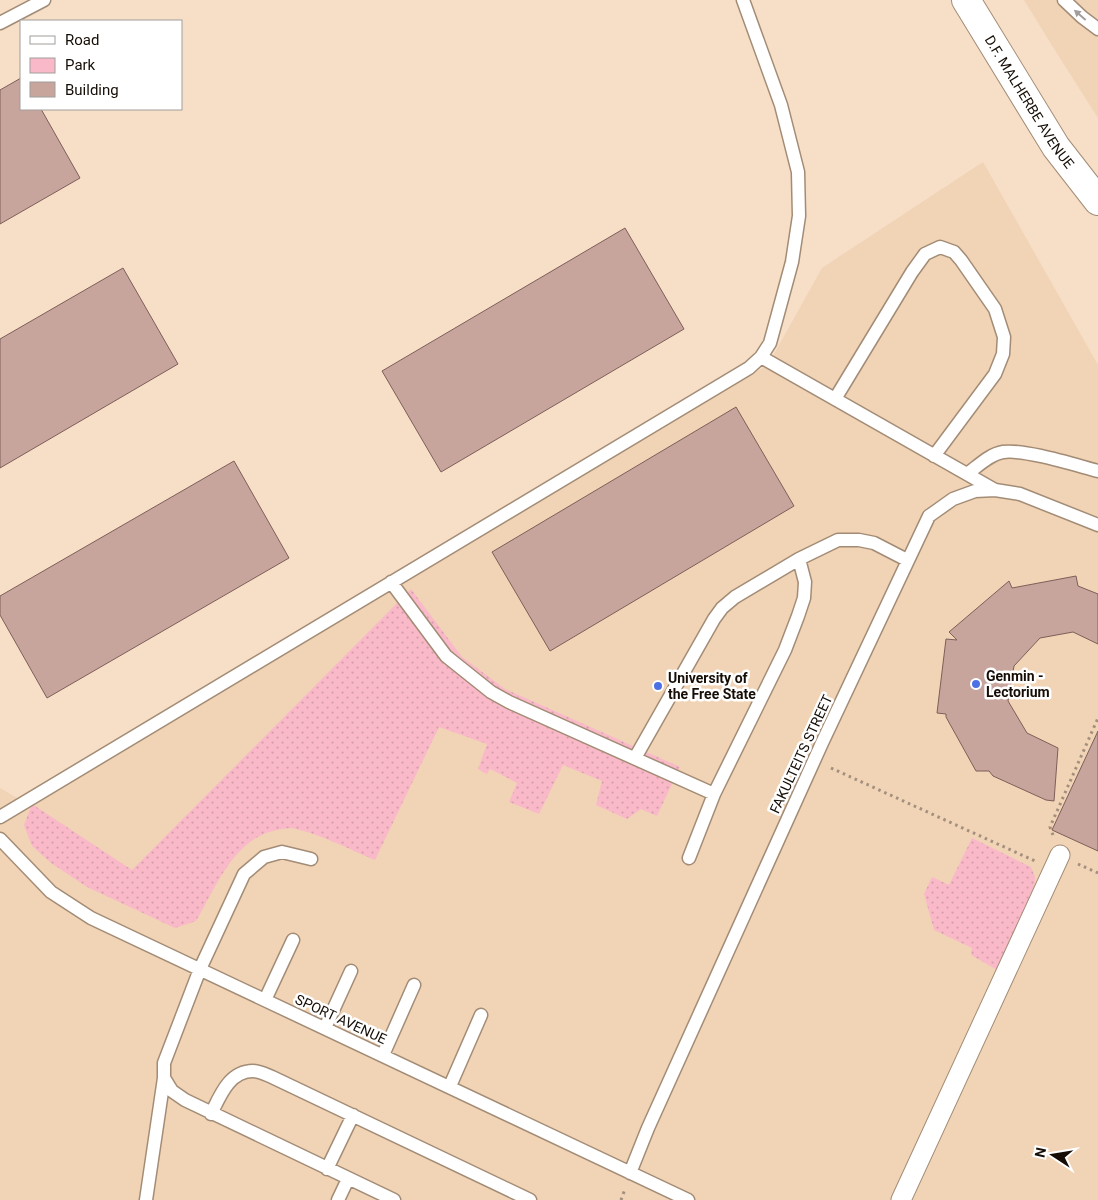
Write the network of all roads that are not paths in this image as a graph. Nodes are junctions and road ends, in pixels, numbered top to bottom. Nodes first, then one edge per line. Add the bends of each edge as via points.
1 (44, 0) edge
2 (743, 0) edge
3 (966, 0) edge
4 (1064, 0) edge
5 (0, 23) edge
6 (1098, 29) edge
7 (1098, 201) edge
8 (760, 358) junction
9 (835, 399) junction
10 (934, 456) junction
11 (1098, 471) edge
12 (968, 474) junction
13 (995, 490) junction
14 (1098, 525) edge
15 (799, 559) junction
16 (907, 560) junction
17 (391, 582) junction
18 (635, 758) junction
19 (714, 794) junction
20 (0, 817) edge
21 (0, 839) edge
22 (689, 858) dead end
23 (311, 859) dead end
24 (1057, 862) road end
25 (293, 940) dead end
26 (200, 968) junction
27 (351, 971) dead end
28 (414, 985) dead end
29 (265, 1000) junction
30 (482, 1015) dead end
31 (325, 1028) junction
32 (383, 1055) junction
33 (164, 1078) junction
34 (450, 1086) junction
35 (211, 1114) junction
36 (353, 1115) junction
37 (327, 1169) junction
38 (630, 1173) junction
39 (348, 1179) junction
40 (146, 1200) edge
41 (338, 1200) edge
42 (394, 1200) edge
43 (530, 1200) edge
44 (688, 1200) edge
45 (901, 1200) edge

1 - 5 lane
2 - 8 lane via 781,105 798,172 799,216 792,262 770,343
3 - 7 street, D.F. MALHERBE AVENUE via 1056,147
6 -> 4 lane
8 - 9 lane
8 - 17 lane via 749,368
9 - 10 lane
9 - 10 lane via 925,254 940,247 954,252 995,308 1004,337 1003,354 995,374
10 - 12 lane
11 - 12 lane via 1023,453 1003,452
12 - 13 lane
13 - 14 lane, FAKULTEITS STREET via 1020,494
13 - 16 lane, FAKULTEITS STREET via 975,491 954,499 929,516
15 - 16 lane via 838,540 859,540 874,543
15 - 18 lane via 722,608
15 - 19 lane via 805,582 798,616 785,650
16 - 38 lane, FAKULTEITS STREET
17 - 18 lane via 446,656 491,692
17 - 20 lane
18 - 19 lane
19 - 22 lane
21 - 26 lane, SPORT AVENUE via 59,898 91,918
23 - 26 lane via 282,852 264,857 244,874
24 - 45 street
25 - 29 lane
26 - 29 lane, SPORT AVENUE
26 - 33 lane via 164,1064
27 - 31 lane
28 - 32 lane
29 - 31 lane, SPORT AVENUE
30 - 34 lane
31 - 32 lane, SPORT AVENUE
32 - 34 lane, SPORT AVENUE
33 - 35 lane via 172,1091
33 - 40 lane
34 - 38 lane, SPORT AVENUE
35 - 36 lane via 227,1083 240,1074 254,1071
35 - 37 lane
36 - 37 lane
36 - 43 lane
37 - 39 lane
38 - 44 lane, SPORT AVENUE
39 - 41 lane
39 - 42 lane

